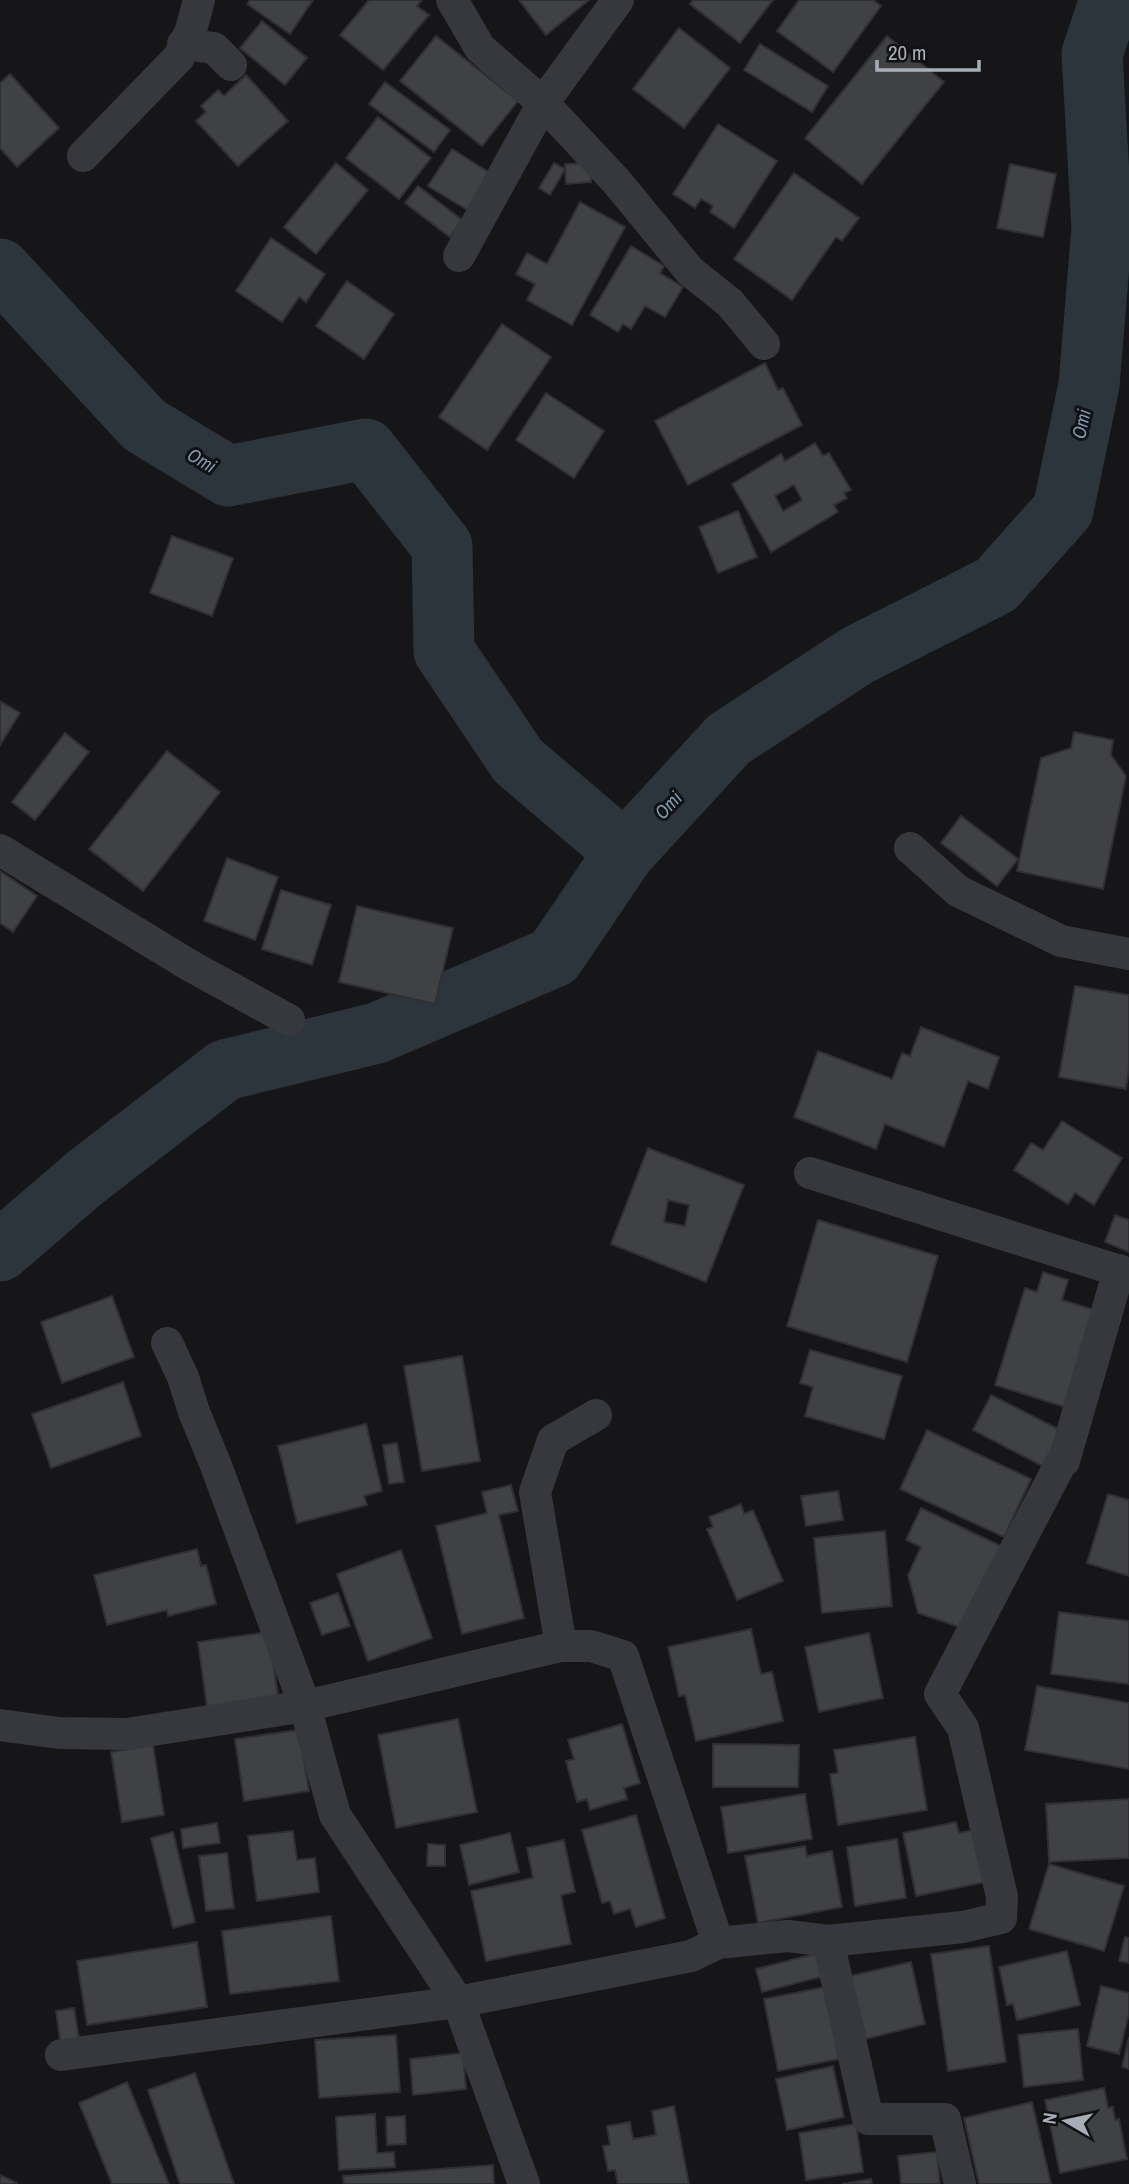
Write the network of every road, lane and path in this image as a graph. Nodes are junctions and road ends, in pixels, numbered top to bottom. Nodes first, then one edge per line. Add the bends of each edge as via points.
1 (198, 0) edge
2 (452, 0) edge
3 (618, 0) edge
4 (183, 44) junction
5 (231, 65) dead end
6 (543, 103) junction
7 (83, 156) dead end
8 (459, 256) dead end
9 (764, 344) dead end
10 (910, 848) dead end
11 (0, 850) edge
12 (1129, 954) edge
13 (289, 1020) dead end
14 (810, 1173) dead end
15 (1124, 1272) edge
16 (167, 1343) dead end
17 (596, 1415) dead end
18 (561, 1646) junction
19 (305, 1706) junction
20 (0, 1725) edge
21 (828, 1941) junction
22 (718, 1943) junction
23 (458, 2002) junction
24 (61, 2055) dead end
25 (524, 2184) edge
26 (960, 2184) edge

1 - 4 street
2 - 6 street via 480,48
3 - 6 street
4 - 5 street via 214,48
4 - 7 street via 178,57
6 - 8 street
6 - 9 street via 616,181 690,271 730,303
10 - 12 street via 958,891 1062,941
11 - 13 street
14 - 15 street
15 - 21 street via 1065,1457 940,1694 962,1728 1002,1897 1001,1919
16 - 19 street
17 - 18 street via 553,1440 535,1493
18 - 19 street
18 - 22 street via 591,1646 623,1656
19 - 20 street via 127,1734 59,1733
19 - 23 street via 335,1815
21 - 22 street via 788,1936
21 - 26 street via 868,2119 945,2119
22 - 23 street via 691,1956
23 - 24 street
23 - 25 street

